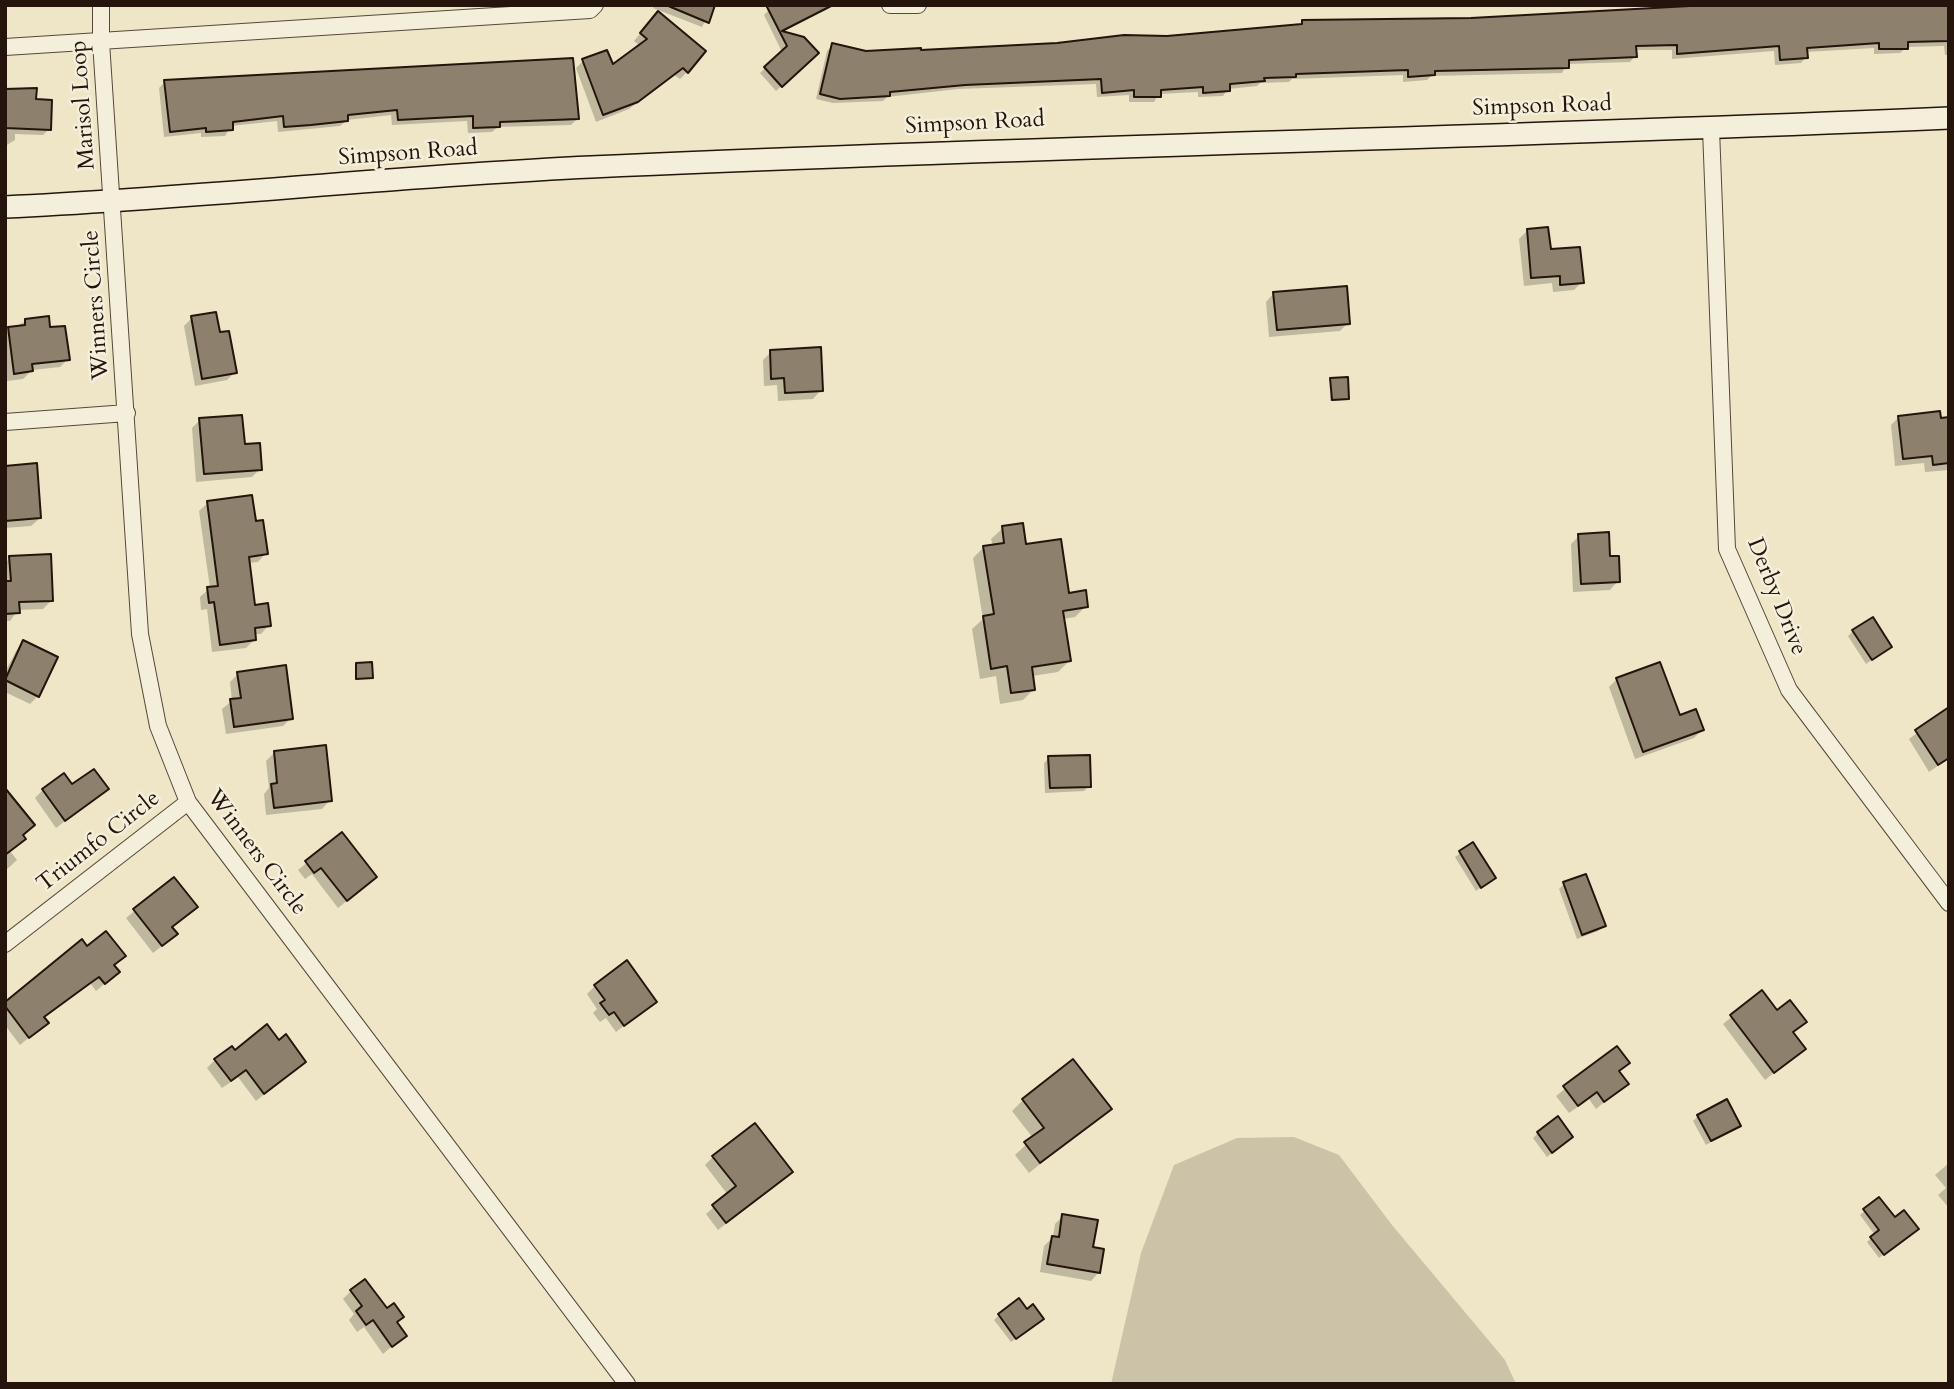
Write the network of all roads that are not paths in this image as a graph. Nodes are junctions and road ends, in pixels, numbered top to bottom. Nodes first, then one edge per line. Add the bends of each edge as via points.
1 (101, 5) edge
2 (407, 5) edge
3 (595, 5) edge
4 (890, 5) edge
5 (918, 5) edge
6 (408, 23) junction
7 (101, 42) junction
8 (5, 47) edge
9 (1949, 118) edge
10 (1711, 128) junction
11 (113, 202) junction
12 (5, 207) edge
13 (127, 413) junction
14 (5, 422) edge
15 (188, 802) junction
16 (1949, 903) edge
17 (5, 944) edge
18 (627, 1384) edge

1 - 7 street, Marisol Loop
2 - 6 street
3 - 6 street via 590,10
4 - 5 street
6 - 7 street
7 - 8 street
7 - 11 street, Marisol Loop
9 - 10 main road, Simpson Road
10 - 11 main road, Simpson Road via 1085,146 584,167
10 - 16 street, Derby Drive via 1727,549 1789,690
11 - 12 main road, Simpson Road
11 - 13 street, Winners Circle
13 - 14 street
13 - 15 street, Winners Circle via 140,634 158,726
15 - 17 street, Triumfo Circle
15 - 18 street, Winners Circle

